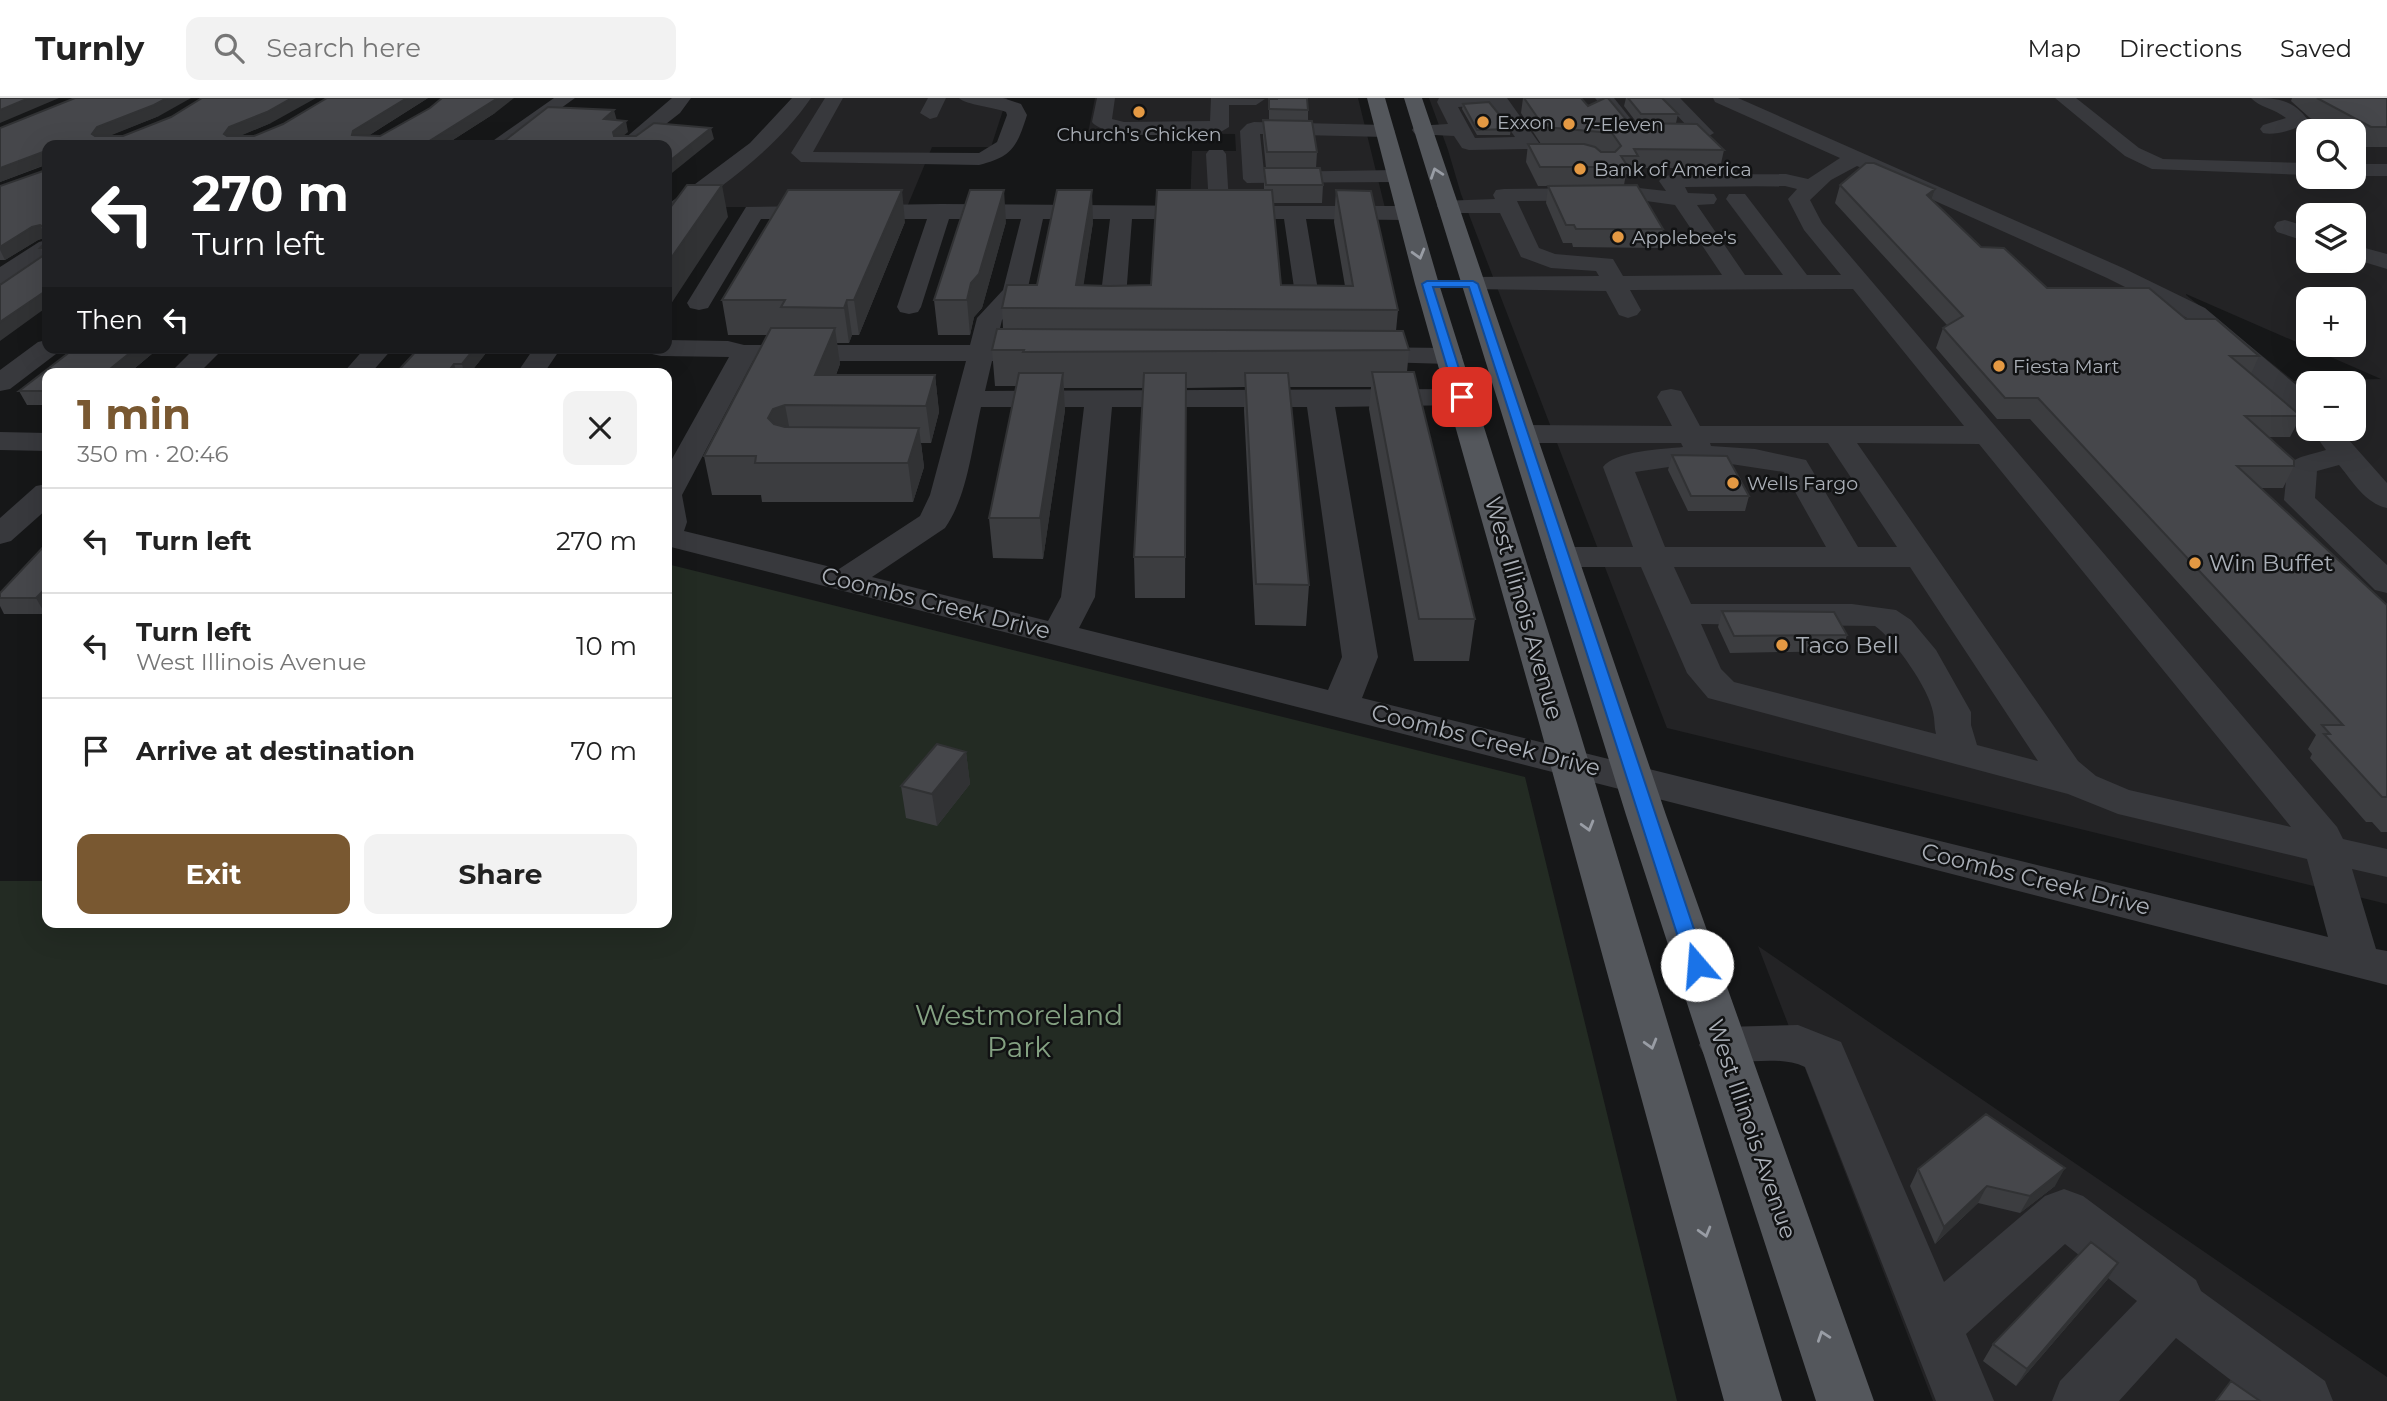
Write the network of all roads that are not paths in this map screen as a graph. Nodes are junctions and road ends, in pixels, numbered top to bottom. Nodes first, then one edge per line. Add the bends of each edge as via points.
1 (566, 98) edge
2 (682, 98) edge
3 (802, 98) edge
4 (834, 98) edge
5 (968, 98) edge
6 (1106, 98) edge
7 (1220, 98) edge
8 (1377, 98) edge
9 (1604, 98) edge
10 (1670, 98) edge
11 (1722, 98) edge
12 (2064, 98) edge
13 (2260, 98) edge
14 (1256, 99) edge
15 (1497, 100) edge
16 (1451, 110) junction
17 (1417, 113) edge
18 (2270, 129) dead end
19 (1342, 130) junction
20 (1461, 130) junction
21 (1385, 131) junction
22 (504, 140) edge
23 (633, 140) edge
24 (1545, 153) edge
25 (1216, 154) dead end
26 (1857, 157) junction
27 (2296, 169) edge
28 (2366, 170) edge
29 (2387, 170) edge
30 (1611, 174) edge
31 (1397, 176) junction
32 (1350, 178) junction
33 (1218, 179) junction
34 (1254, 180) junction
35 (1806, 193) junction
36 (1623, 194) junction
37 (1737, 199) junction
38 (1218, 203) edge
39 (1448, 206) junction
40 (1509, 206) junction
41 (1688, 208) junction
42 (1360, 210) junction
43 (672, 211) edge
44 (941, 211) junction
45 (1034, 211) junction
46 (1122, 212) junction
47 (1294, 212) junction
48 (1407, 213) junction
49 (1542, 218) dead end
50 (1653, 218) edge
51 (2285, 227) dead end
52 (2296, 231) edge
53 (42, 250) edge
54 (2366, 256) edge
55 (2387, 262) edge
56 (1732, 273) junction
57 (1610, 274) junction
58 (0, 277) edge
59 (1800, 282) junction
60 (1859, 282) junction
61 (1427, 284) junction
62 (1473, 284) junction
63 (699, 303) dead end
64 (909, 307) dead end
65 (1310, 308) edge
66 (1112, 310) edge
67 (1628, 310) dead end
68 (672, 348) edge
69 (42, 352) edge
70 (744, 353) junction
71 (981, 353) junction
72 (1063, 353) edge
73 (204, 354) edge
74 (374, 354) edge
75 (1331, 355) edge
76 (1449, 356) junction
77 (189, 368) edge
78 (361, 368) edge
79 (0, 383) edge
80 (1462, 397) junction
81 (1671, 397) dead end
82 (970, 398) junction
83 (1099, 399) junction
84 (1320, 399) junction
85 (2296, 399) edge
86 (1473, 434) junction
87 (1522, 434) junction
88 (1838, 435) junction
89 (1987, 435) junction
90 (0, 441) edge
91 (2335, 441) edge
92 (42, 442) edge
93 (1696, 445) junction
94 (2345, 454) junction
95 (672, 486) edge
96 (42, 497) edge
97 (2387, 499) edge
98 (0, 534) edge
99 (672, 537) edge
100 (1562, 557) junction
101 (1653, 557) junction
102 (1848, 557) junction
103 (1920, 557) junction
104 (845, 580) junction
105 (2387, 583) edge
106 (1678, 614) junction
107 (1059, 633) junction
108 (1341, 704) junction
109 (1960, 753) junction
110 (1569, 760) junction
111 (1634, 778) junction
112 (2082, 785) junction
113 (2325, 848) junction
114 (2387, 863) edge
115 (2372, 964) edge
116 (1723, 1045) junction
117 (2174, 1304) junction
118 (1934, 1326) junction
119 (1753, 1401) edge
120 (1845, 1401) edge
121 (1965, 1401) edge
122 (2081, 1401) edge
123 (2304, 1401) edge

1 - 22 street
2 - 23 street
3 - 43 street via 768,138
4 - 5 street via 801,153 808,158 967,160 1001,153 1017,115 1014,108
6 - 7 street via 1102,122 1123,128 1172,118 1219,127
7 - 14 street
8 - 21 main road, West Illinois Avenue
9 - 10 street via 1633,134 1704,133
11 - 26 street
12 - 27 street via 2132,152 2159,165
13 - 18 street via 2278,104 2298,120
15 - 16 street via 1446,102
15 - 20 street via 1529,144 1469,144
16 - 17 street
16 - 20 street
17 - 20 street
39 -> 17 main road, West Illinois Avenue
19 - 21 street
19 - 32 street
19 - 34 street via 1254,128 1250,131
21 - 31 main road, West Illinois Avenue
24 - 40 street via 1489,157
25 - 33 street
26 - 35 street via 1824,176
26 - 85 street via 2196,313
28 - 29 street
30 - 36 street
31 - 32 street
31 - 48 main road, West Illinois Avenue
32 - 34 street
32 - 42 street
33 - 34 street
33 - 38 street
35 - 37 street
35 - 41 street via 1786,180 1670,180
35 - 60 street via 1812,225
36 - 40 street
36 - 41 street
37 - 41 street
37 - 59 street
39 - 40 street
39 - 62 main road, West Illinois Avenue
40 - 49 street
40 - 57 street via 1529,252 1536,257
41 - 50 street
41 - 56 street
42 - 47 street
42 - 48 street
44 - 45 street
44 - 63 street via 754,212
44 - 64 street
45 - 46 street
45 - 71 street via 1014,292 990,318
46 - 47 street
46 - 66 street
47 - 65 street
48 -> 61 main road, West Illinois Avenue
51 - 52 street
53 - 58 street
54 - 55 street
56 - 57 street
56 - 59 street
57 - 62 street
57 - 67 street
59 - 60 street
60 - 89 street
61 - 62 main road
61 - 76 main road, West Illinois Avenue
62 - 87 main road, West Illinois Avenue
68 - 70 street
69 - 79 street
70 - 71 street
70 - 95 street
71 - 72 street
71 - 82 street
73 - 77 street
74 - 78 street
75 - 76 street
76 - 80 main road, West Illinois Avenue
80 - 84 street
80 - 86 main road, West Illinois Avenue
81 - 93 street
82 - 83 street
82 - 104 street via 942,455 946,495 934,521
83 - 84 street
83 - 107 street via 1079,597
84 - 108 street via 1360,657
86 - 87 main road
86 - 110 main road, West Illinois Avenue
87 - 93 street
87 - 100 main road, West Illinois Avenue
88 - 89 street
88 - 93 street
88 - 103 street
89 - 113 street via 2313,826
90 - 92 street
91 - 94 street
93 - 101 street via 1618,467
93 - 102 street via 1795,466
94 - 97 street
94 - 105 street via 2303,466 2299,500
96 - 98 street
99 - 104 street, Coombs Creek Drive
100 - 101 street
100 - 111 main road, West Illinois Avenue
101 - 102 street
101 - 106 street
102 - 103 street
103 - 112 street via 2064,770
104 - 107 street, Coombs Creek Drive
106 - 109 street via 1704,673 1721,690
106 - 109 street via 1884,617 1899,627 1917,650 1941,690 1952,712
107 - 108 street, Coombs Creek Drive
108 - 110 street, Coombs Creek Drive
109 - 112 street
110 - 111 street, Coombs Creek Drive
110 -> 119 main road, West Illinois Avenue
111 - 115 street, Coombs Creek Drive
111 - 116 main road, West Illinois Avenue
112 - 113 street via 2118,801
113 - 114 street
113 - 115 street
116 - 118 street via 1798,1043 1824,1055
120 -> 116 main road, West Illinois Avenue
117 - 118 street via 2176,1298 2064,1212
117 - 122 street
117 - 123 street
118 - 121 street

